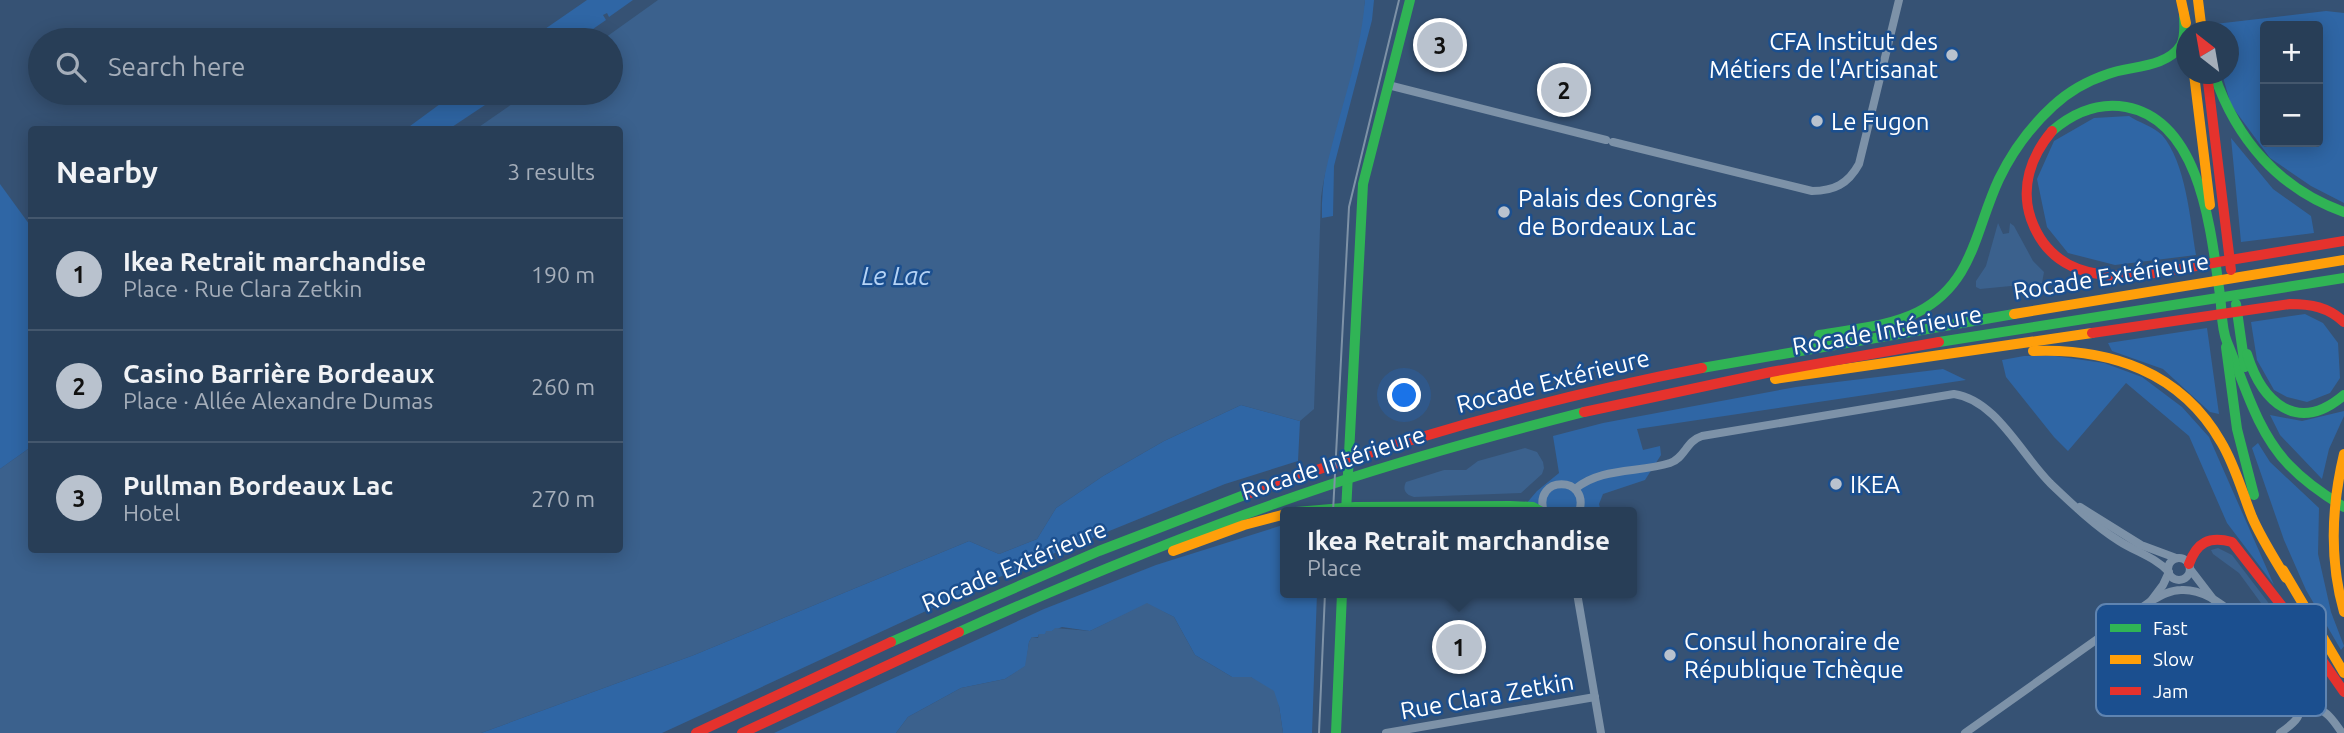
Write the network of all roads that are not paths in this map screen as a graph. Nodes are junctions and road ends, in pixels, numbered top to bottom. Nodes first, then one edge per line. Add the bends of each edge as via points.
1 (1410, 0) edge
2 (1899, 0) edge
3 (2181, 0) edge
4 (2184, 14) junction
5 (2186, 21) edge
6 (2195, 84) edge
7 (2208, 84) edge
8 (2217, 84) edge
9 (1388, 85) junction
10 (2344, 212) edge
11 (2344, 241) edge
12 (2211, 242) junction
13 (2344, 260) edge
14 (2344, 278) edge
15 (2344, 322) edge
16 (2241, 337) junction
17 (2226, 339) junction
18 (1902, 362) junction
19 (1675, 373) junction
20 (1677, 390) junction
21 (2344, 394) edge
22 (2344, 454) edge
23 (2312, 482) junction
24 (1575, 489) junction
25 (2344, 498) edge
26 (2075, 504) junction
27 (1346, 507) edge
28 (1354, 507) edge
29 (1533, 507) edge
30 (1543, 507) edge
31 (1580, 507) edge
32 (2344, 507) edge
33 (1280, 516) edge
34 (2332, 530) junction
35 (2176, 558) junction
36 (2189, 566) junction
37 (2169, 572) junction
38 (2344, 575) edge
39 (2286, 578) junction
40 (1048, 592) junction
41 (1342, 598) edge
42 (1578, 598) edge
43 (2151, 601) junction
44 (2215, 601) junction
45 (2147, 604) edge
46 (2219, 604) edge
47 (2280, 604) edge
48 (2302, 604) edge
49 (2344, 612) edge
50 (2096, 640) edge
51 (2326, 644) edge
52 (2326, 666) edge
53 (2344, 673) edge
54 (2344, 692) edge
55 (1595, 697) junction
56 (2326, 714) edge
57 (2299, 716) edge
58 (696, 733) edge
59 (742, 733) edge
60 (1336, 733) edge
61 (1386, 733) edge
62 (1601, 733) edge
63 (1965, 733) edge
64 (2280, 733) edge
65 (2342, 733) edge

1 - 9 main road
2 - 9 street via 1858,164 1845,183 1829,190 1812,191
3 - 4 main road
4 - 5 main road
4 - 19 main road via 2179,49 2159,61 2075,89 2031,127 1994,189 1964,273 1930,306 1902,318
6 - 12 main road via 2210,195
7 - 16 main road
8 - 10 main road via 2234,122 2269,166 2290,185
9 - 27 main road via 1363,184
11 - 12 main road via 2132,275 2083,271 2055,255 2030,215 2026,183 2036,153 2055,127 2083,111 2114,106 2146,113 2172,131 2181,144 2194,174
12 - 17 main road
13 - 19 main road, Rocade Extérieure via 1846,340
14 - 20 main road, Rocade Intérieure
15 - 18 main road via 2321,306 2290,304
16 - 21 main road via 2263,392 2281,410 2316,411
16 - 23 main road via 2247,375 2265,419
17 - 23 main road via 2270,443 2286,463
17 - 39 main road via 2236,429 2251,489
18 - 20 main road
18 - 39 main road via 2073,350 2108,355 2165,380 2219,437 2257,526
19 - 58 main road, Rocade Extérieure via 1452,427 1253,492 1004,592
20 - 40 main road, Rocade Intérieure via 1530,425 1360,474 1216,524
22 - 34 main road
23 - 25 main road
23 - 32 main road
24 - 26 street via 1593,478 1674,461 1691,441 1702,436 1954,394 1972,399 1994,415 2049,482
24 - 30 street via 1563,484 1550,488
24 - 31 street
26 - 35 street via 2141,545
26 - 37 street via 2102,529
28 - 29 main road
33 - 40 main road
34 - 38 main road
34 - 49 main road
35 - 36 street
35 - 37 street
36 - 37 street via 2187,576 2180,579
36 - 44 street
36 - 47 main road via 2193,552 2206,540 2232,542
37 - 43 street
39 - 48 main road
40 - 59 main road, Rocade Intérieure
41 - 60 main road
42 - 55 street
43 - 44 street via 2182,589
43 - 45 street
44 - 46 street
50 - 63 street
51 - 53 main road
52 - 54 main road
55 - 61 street, Rue Clara Zetkin
55 - 62 street
56 - 65 street
57 - 64 street

